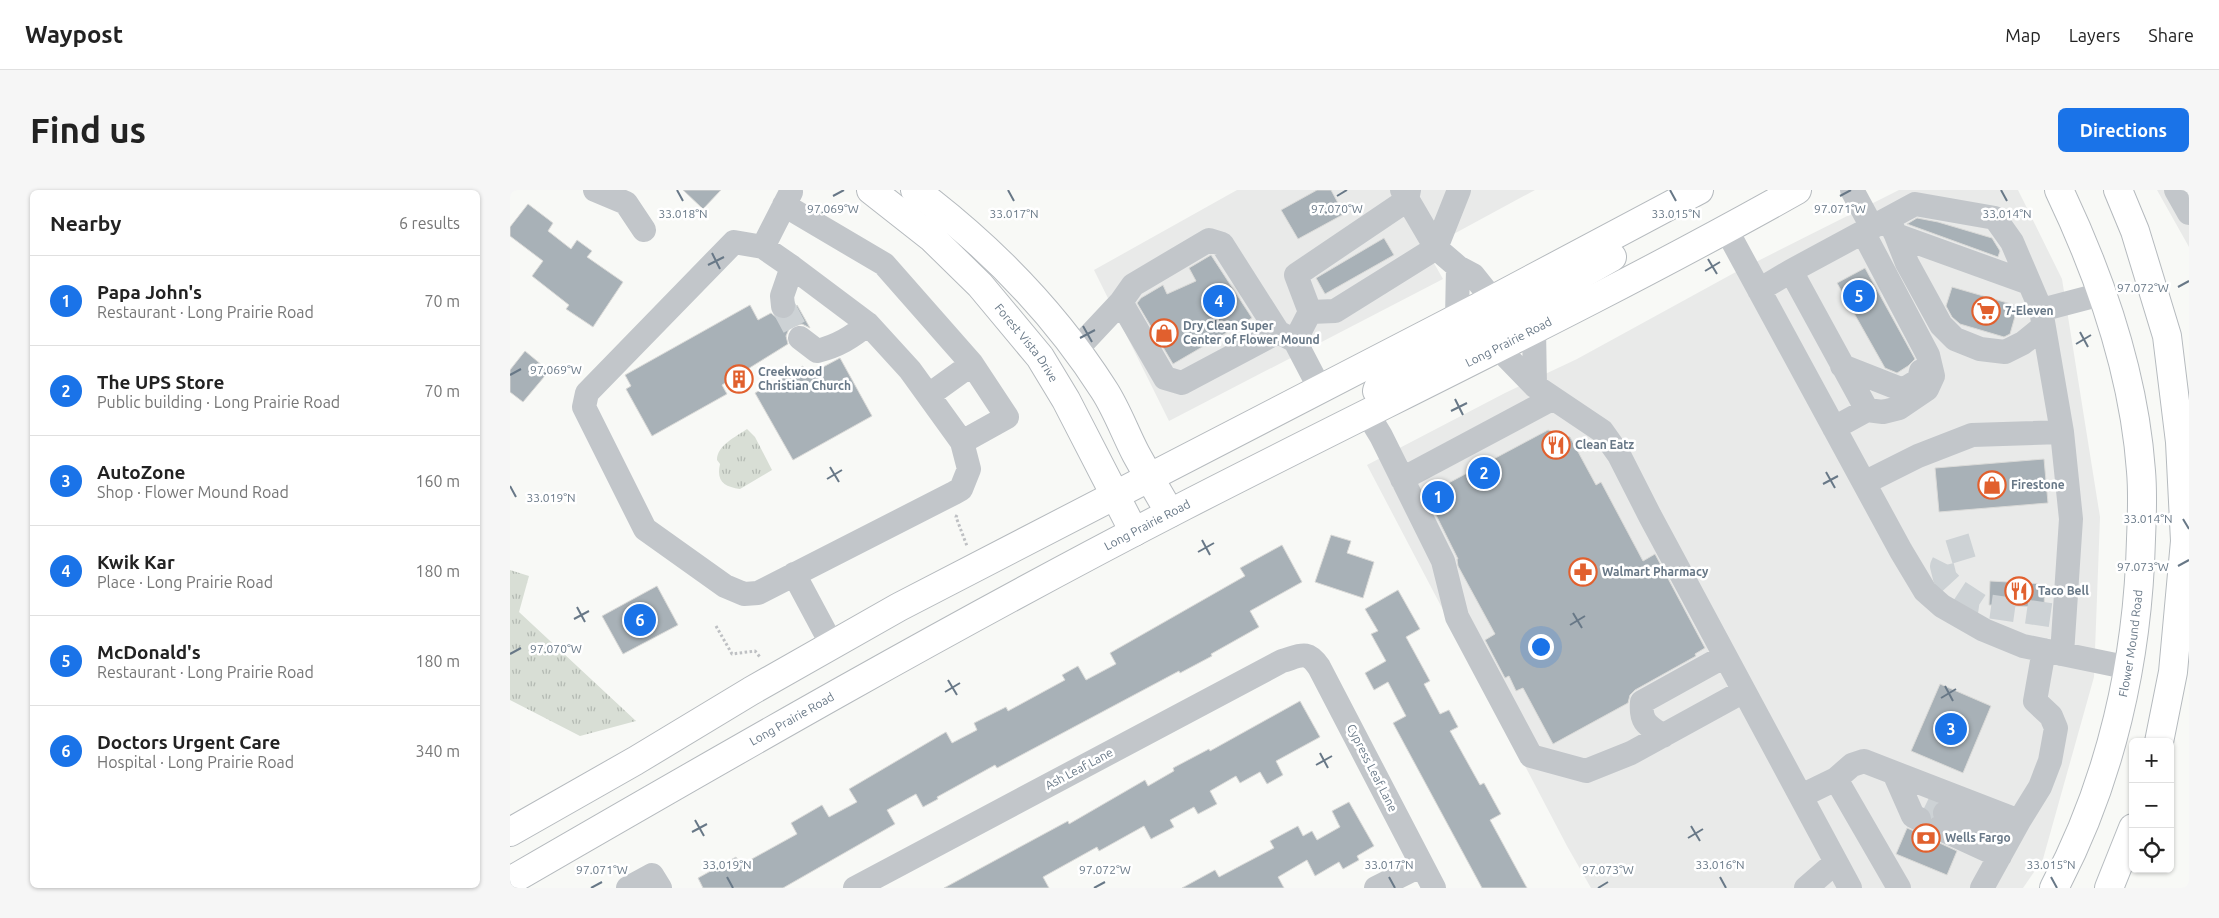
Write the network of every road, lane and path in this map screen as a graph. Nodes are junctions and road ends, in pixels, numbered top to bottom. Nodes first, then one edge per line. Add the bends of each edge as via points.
1 (595, 190) edge
2 (870, 190) edge
3 (915, 190) edge
4 (1699, 190) edge
5 (1797, 190) edge
6 (1852, 190) edge
7 (2059, 190) edge
8 (2118, 190) edge
9 (1463, 191) edge
10 (1406, 193) edge
11 (788, 197) edge
12 (1669, 207) junction
13 (1880, 228) junction
14 (1726, 229) junction
15 (644, 230) dead end
16 (762, 247) junction
17 (1436, 248) junction
18 (1877, 260) junction
19 (792, 267) junction
20 (1458, 268) junction
21 (1791, 271) junction
22 (2029, 283) junction
23 (1759, 290) junction
24 (2102, 294) junction
25 (1493, 300) junction
26 (1121, 302) junction
27 (783, 306) tunnel mouth
28 (1310, 312) junction
29 (1457, 318) junction
30 (2042, 318) junction
31 (868, 324) junction
32 (1534, 329) junction
33 (1287, 336) junction
34 (800, 338) tunnel mouth
35 (1498, 347) junction
36 (1076, 350) junction
37 (972, 364) junction
38 (1842, 366) junction
39 (2181, 386) edge
40 (1320, 389) junction
41 (1544, 393) junction
42 (929, 395) junction
43 (1867, 410) junction
44 (1368, 413) junction
45 (1834, 428) junction
46 (2062, 432) junction
47 (962, 442) junction
48 (1150, 478) junction
49 (1402, 479) junction
50 (1864, 483) junction
51 (954, 493) junction
52 (1116, 495) junction
53 (1170, 514) junction
54 (1134, 532) junction
55 (967, 546) dead end
56 (794, 574) junction
57 (716, 626) dead end
58 (832, 645) junction
59 (2053, 652) junction
60 (1304, 654) joint
61 (1726, 656) junction
62 (760, 657) dead end
63 (2130, 668) junction
64 (2181, 674) edge
65 (1744, 691) junction
66 (1663, 736) junction
67 (2160, 738) edge
68 (1899, 775) junction
69 (1836, 779) junction
70 (1801, 796) junction
71 (510, 832) edge
72 (2129, 838) edge
73 (2009, 839) junction
74 (1836, 862) junction
75 (1422, 866) junction
76 (510, 881) edge
77 (656, 881) edge
78 (2054, 886) edge
79 (628, 888) edge
80 (855, 888) edge
81 (1376, 888) edge
82 (1434, 888) edge
83 (1806, 888) edge
84 (1850, 888) edge
85 (1899, 888) edge
86 (1982, 888) edge
87 (2109, 888) edge

1 - 15 street via 626,203
2 - 52 main road, Forest Vista Drive via 932,238 980,285 1040,357
3 - 36 main road via 981,242
4 - 12 main road
5 - 14 main road, Long Prairie Road
6 - 13 street
7 - 24 main road, Flower Mound Road via 2080,234
8 - 39 main road via 2135,231
9 - 17 street
10 - 17 street
10 - 28 street via 1296,274
11 - 16 street
11 - 37 street via 884,264
12 - 25 main road
12 - 35 main road via 1635,244 1511,315 1503,323
13 - 18 street
13 - 21 street
13 - 22 street
13 - 22 street via 1915,204 1995,218 2012,242
13 - 30 street via 1907,263 1941,325 1955,339 1980,349 2005,352 2023,343
14 - 23 street
14 - 32 main road, Long Prairie Road
16 - 19 street
16 - 56 street via 734,242 587,393 584,407 646,529 734,591 758,593
17 - 20 street
17 - 28 street via 1335,310
18 - 38 street via 1886,298 1923,362 1919,380 1903,390
18 - 43 street via 1928,355 1933,376 1927,389 1899,408 1883,412
19 - 27 street via 782,296
19 - 31 street
20 - 25 street via 1473,275
20 - 29 street
21 - 23 street
21 - 38 street
22 - 30 street
23 - 45 street
24 - 30 street
24 - 63 main road, Flower Mound Road via 2120,351 2134,413 2141,472 2140,577
25 - 29 main road
25 - 44 main road via 1480,330 1378,388
26 - 33 street via 1165,378 1182,383
26 - 33 street via 1133,285 1208,240 1222,244
26 - 36 street
28 - 33 street
29 - 40 main road
30 - 46 street
31 - 34 street via 846,341 817,351
31 - 42 street
32 - 35 main road, Long Prairie Road
32 - 41 street
33 - 40 street
35 - 41 street
35 - 44 main road, Long Prairie Road
36 - 48 main road via 1105,391
37 - 42 street
37 - 47 street via 1008,417
38 - 43 street
39 - 64 main road via 2185,541
40 - 48 main road
41 - 49 street
41 - 61 street via 1602,431 1619,455
42 - 47 street
43 - 45 street
44 - 49 street
44 - 53 main road, Long Prairie Road
45 - 50 street
46 - 50 street via 1972,435 1918,456
46 - 59 street via 2071,519
47 - 51 street via 969,469 961,489
48 - 52 main road
48 - 53 main road
49 - 66 street via 1443,562 1457,617 1531,756 1586,772
50 - 59 street via 1912,571 1942,606 1984,630 2023,646
51 - 55 path via 959,507 956,517
51 - 56 street
52 - 54 main road, Forest Vista Drive
52 - 58 main road via 942,584
53 - 54 main road, Long Prairie Road
54 - 76 main road, Long Prairie Road via 903,655
56 - 58 street
57 - 62 path via 732,654 755,651
58 - 71 main road
59 - 63 street
59 - 73 street via 2035,701 2050,716 2056,728 2050,761 2040,787
60 - 75 street, Cypress Leaf Lane via 1313,658 1319,667
60 - 80 street, Ash Leaf Lane via 1282,662
61 - 65 street
61 - 66 street via 1642,702 1641,715 1648,726
63 - 64 main road
63 - 78 main road, Flower Mound Road via 2108,756 2078,836
64 - 67 main road
65 - 66 street
65 - 70 street
68 - 69 street via 1864,761 1852,765
68 - 73 street
68 - 73 street via 1918,790 1934,812
69 - 70 street
69 - 85 street
70 - 74 street
72 - 87 main road
73 - 86 street
74 - 83 street
74 - 84 street
75 - 81 street
75 - 82 street, Cypress Leaf Lane
77 - 79 street

